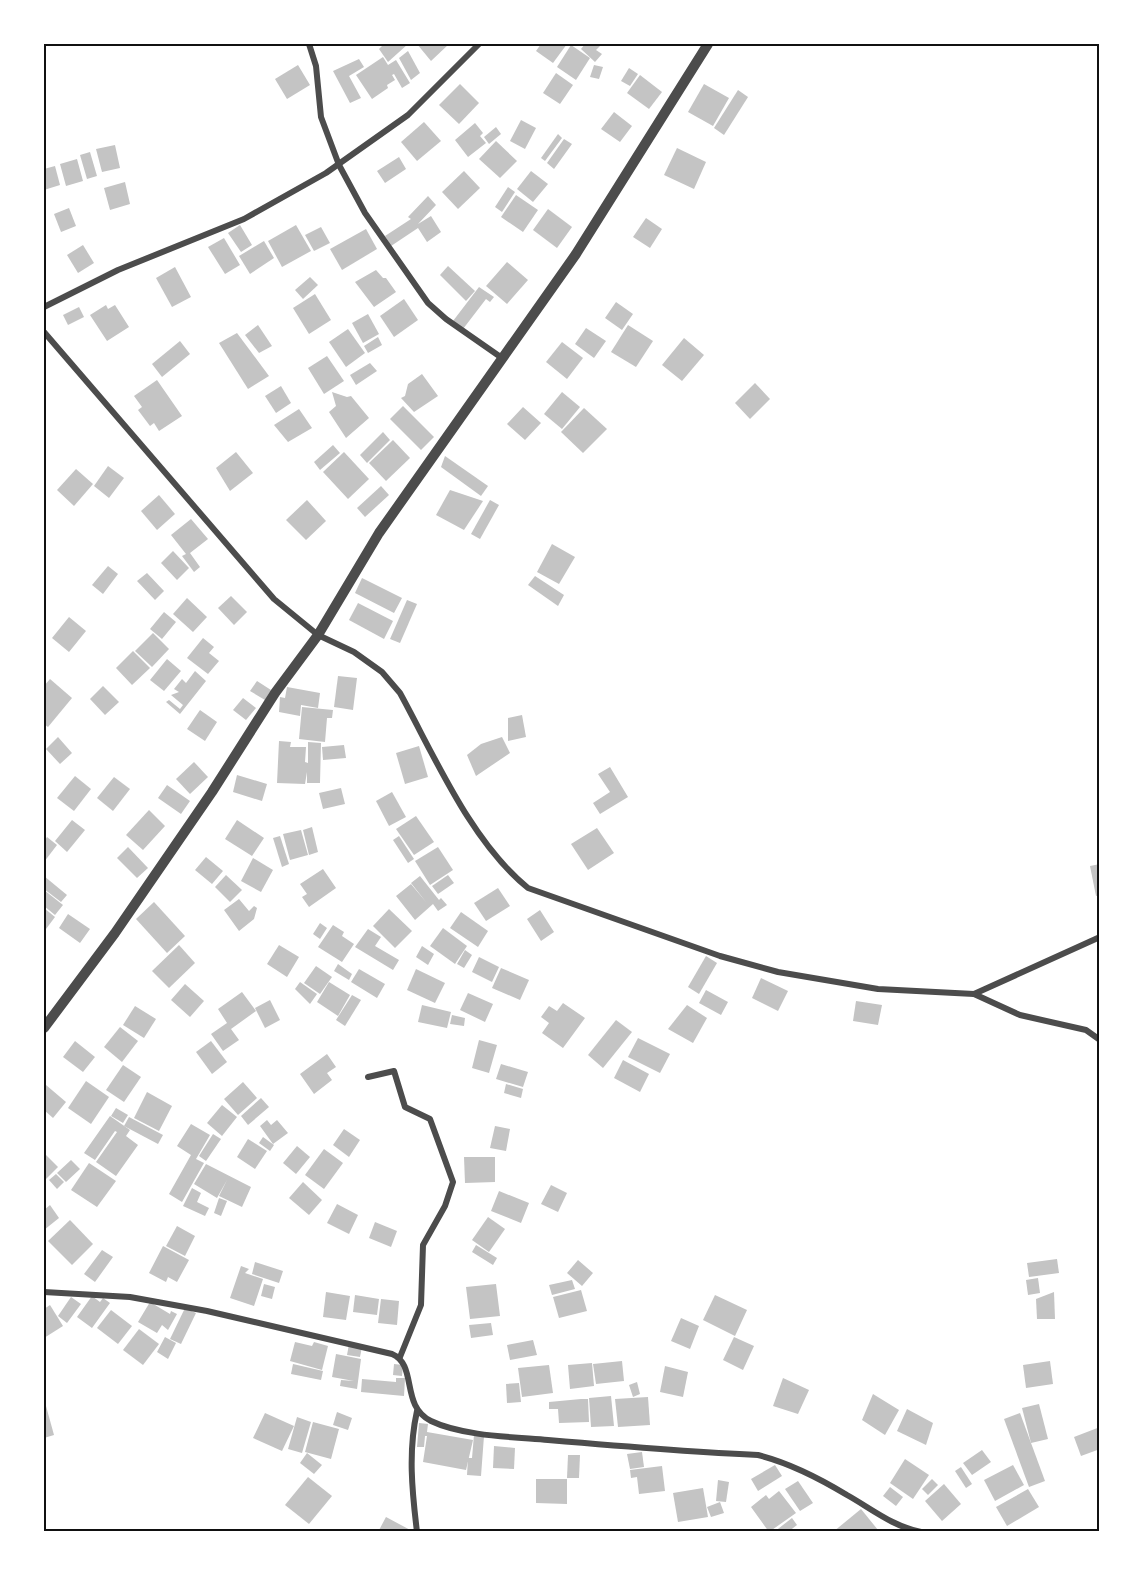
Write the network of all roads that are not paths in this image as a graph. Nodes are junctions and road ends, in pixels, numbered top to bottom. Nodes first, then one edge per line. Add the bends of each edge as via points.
1 (309, 44) edge
2 (479, 44) edge
3 (708, 44) edge
4 (339, 165) junction
5 (44, 307) edge
6 (44, 332) edge
7 (502, 358) junction
8 (318, 635) junction
9 (1100, 937) edge
10 (974, 994) junction
11 (44, 1028) edge
12 (1100, 1040) edge
13 (368, 1077) dead end
14 (44, 1292) edge
15 (400, 1357) junction
16 (417, 1411) junction
17 (417, 1532) edge
18 (921, 1532) edge

1 - 4 street via 316,66 321,117
2 - 4 street via 408,115
3 - 7 street via 576,254
4 - 5 street via 244,219 118,270
4 - 7 street via 366,213 429,303
6 - 8 street via 274,599
7 - 8 street via 379,533
8 - 10 street via 354,652 382,672 400,693 485,845 528,888 720,956 778,972 878,989
8 - 11 street via 115,933
9 - 10 street
10 - 12 street via 1020,1015 1086,1030
13 - 15 street via 394,1071 405,1107 430,1119 453,1182 446,1206 423,1245 421,1305
14 - 15 street via 130,1297 207,1311
15 - 16 street
16 - 17 street via 411,1436
16 - 18 street via 450,1428 508,1437 758,1455 787,1463 847,1494 891,1523

